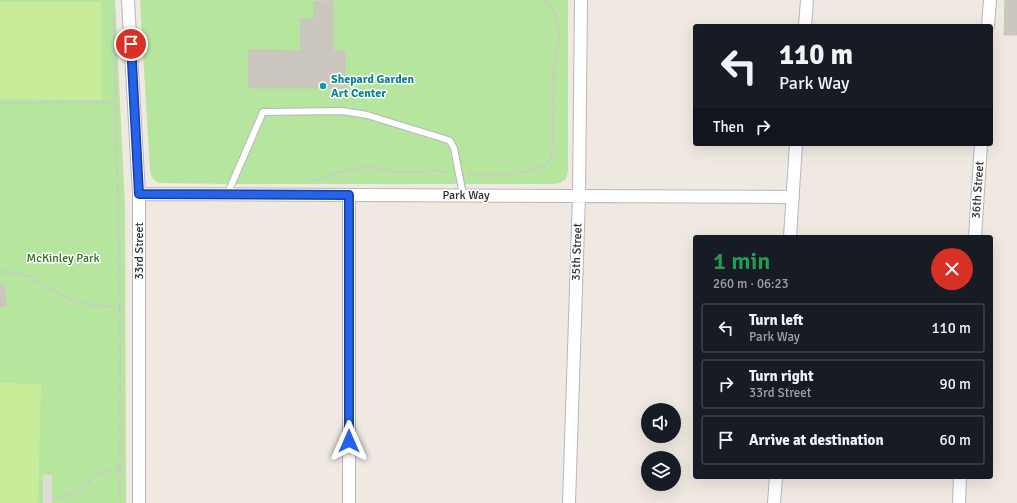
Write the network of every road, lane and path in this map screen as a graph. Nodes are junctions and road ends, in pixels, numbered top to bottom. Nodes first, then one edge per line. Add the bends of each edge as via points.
1 (128, 0) edge
2 (543, 0) edge
3 (581, 0) edge
4 (807, 0) edge
5 (990, 0) edge
6 (114, 11) dead end
7 (805, 24) edge
8 (988, 24) edge
9 (116, 102) junction
10 (0, 103) edge
11 (796, 146) edge
12 (981, 146) edge
13 (459, 174) junction
14 (311, 182) dead end
15 (139, 194) junction
16 (227, 195) junction
17 (349, 195) junction
18 (463, 195) junction
19 (579, 196) junction
20 (792, 197) junction
21 (790, 235) edge
22 (975, 235) edge
23 (0, 272) edge
24 (120, 307) junction
25 (120, 470) junction
26 (126, 470) dead end
27 (776, 479) edge
28 (960, 479) edge
29 (52, 498) dead end
30 (120, 503) edge
31 (139, 503) edge
32 (349, 503) edge
33 (569, 503) edge
34 (774, 503) edge
35 (959, 503) edge

1 - 15 street, 33rd Street
2 - 13 path via 556,14 559,30 554,66 552,155 542,167 525,171 490,176 475,173
3 - 19 street, 35th Street
4 - 7 street
5 - 8 street
6 - 9 path
9 - 10 path
9 - 24 path
11 - 20 street
12 - 22 street, 36th Street
13 - 14 path via 436,170 395,173 372,167 347,171
13 - 16 lane via 454,148 450,141 431,134 367,115 342,111 263,112
13 - 18 lane
15 - 16 street, Park Way
15 - 31 street, 33rd Street
16 - 17 street, Park Way
17 - 18 street, Park Way
17 - 32 street
18 - 19 street, Park Way
19 - 20 street, Park Way
19 - 33 street, 35th Street
20 - 21 street
23 - 24 path via 24,275 67,298 83,303
24 - 25 path
25 - 26 path
25 - 29 path via 101,472 74,494
25 - 30 path
27 - 34 street
28 - 35 street

